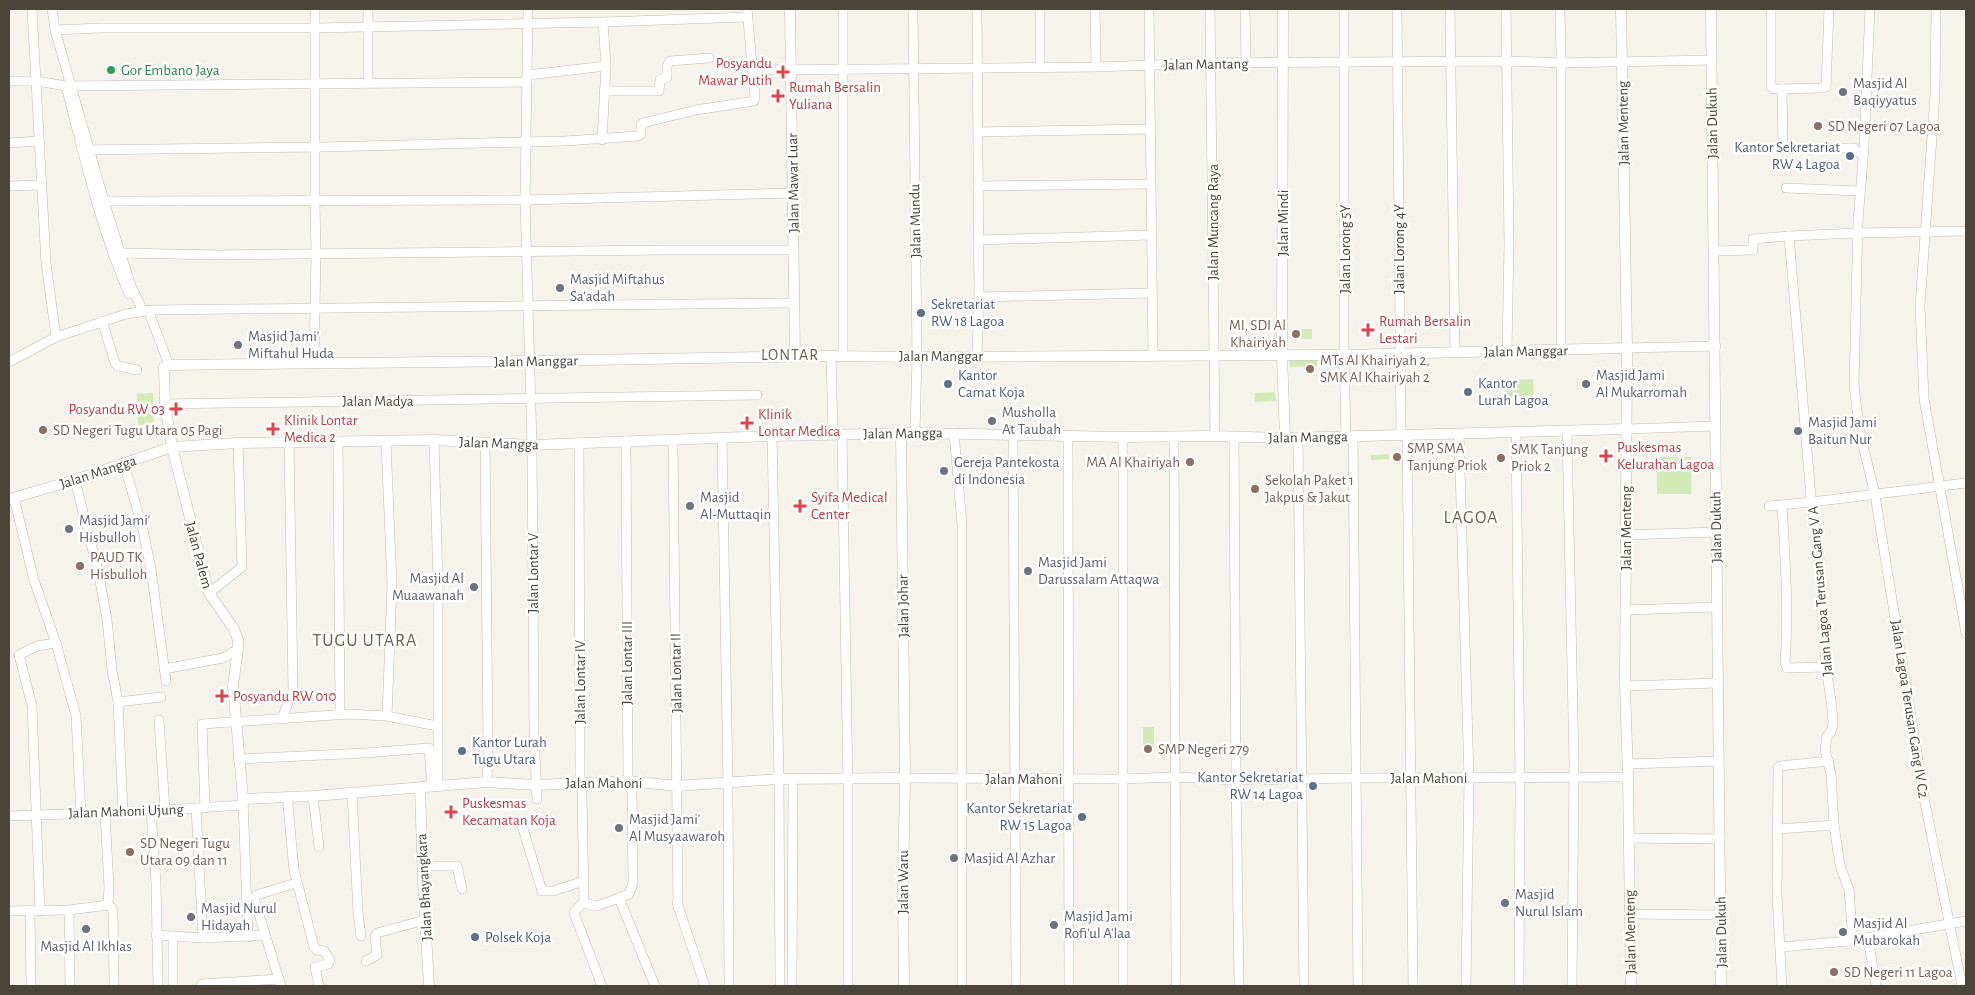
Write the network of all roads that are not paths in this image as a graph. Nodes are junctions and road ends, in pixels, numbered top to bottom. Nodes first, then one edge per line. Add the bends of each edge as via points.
1 (32, 9) edge
2 (52, 9) edge
3 (315, 9) edge
4 (368, 9) edge
5 (528, 9) edge
6 (790, 9) edge
7 (843, 9) edge
8 (913, 9) edge
9 (976, 9) edge
10 (1040, 9) edge
11 (1095, 9) edge
12 (1149, 9) edge
13 (1210, 9) edge
14 (1245, 9) edge
15 (1283, 9) edge
16 (1344, 9) edge
17 (1397, 9) edge
18 (1450, 9) edge
19 (1506, 9) edge
20 (1560, 9) edge
21 (1622, 9) edge
22 (1711, 9) edge
23 (1771, 9) edge
24 (1829, 9) edge
25 (1870, 9) edge
26 (1936, 9) edge
27 (747, 13) edge
28 (603, 22) junction
29 (529, 24) junction
30 (368, 27) junction
31 (316, 28) junction
32 (55, 30) junction
33 (709, 58) dead end
34 (1711, 60) junction
35 (1508, 61) junction
36 (1345, 62) junction
37 (1398, 62) junction
38 (1622, 62) junction
39 (1211, 63) junction
40 (1246, 63) junction
41 (1284, 63) junction
42 (1451, 63) junction
43 (1561, 63) junction
44 (606, 66) junction
45 (1150, 66) junction
46 (1040, 67) junction
47 (1096, 67) junction
48 (914, 68) junction
49 (977, 68) junction
50 (844, 69) junction
51 (752, 70) junction
52 (790, 70) junction
53 (527, 78) junction
54 (9, 81) edge
55 (36, 81) junction
56 (368, 83) junction
57 (315, 84) junction
58 (69, 86) junction
59 (1782, 89) junction
60 (604, 91) junction
61 (1150, 129) junction
62 (978, 132) junction
63 (602, 140) junction
64 (39, 141) junction
65 (526, 141) junction
66 (9, 143) edge
67 (315, 147) junction
68 (86, 150) junction
69 (1863, 154) junction
70 (1150, 184) junction
71 (42, 185) junction
72 (9, 186) edge
73 (978, 186) junction
74 (1786, 188) dead end
75 (1860, 191) junction
76 (793, 193) junction
77 (525, 200) junction
78 (100, 201) junction
79 (315, 202) junction
80 (1966, 231) edge
81 (1925, 232) junction
82 (1858, 233) junction
83 (1151, 235) junction
84 (1790, 236) junction
85 (978, 240) junction
86 (794, 250) junction
87 (527, 251) junction
88 (1714, 251) junction
89 (117, 254) junction
90 (316, 255) junction
91 (1152, 293) junction
92 (979, 297) junction
93 (794, 303) junction
94 (529, 306) junction
95 (314, 309) junction
96 (142, 311) junction
97 (102, 321) junction
98 (56, 337) junction
99 (1716, 346) junction
100 (1627, 348) junction
101 (1561, 350) junction
102 (1507, 351) junction
103 (1455, 352) junction
104 (1399, 353) junction
105 (1282, 355) junction
106 (1344, 355) junction
107 (794, 356) junction
108 (831, 356) junction
109 (843, 356) junction
110 (977, 356) junction
111 (1153, 356) junction
112 (1214, 356) junction
113 (917, 357) junction
114 (530, 361) junction
115 (9, 362) edge
116 (314, 362) junction
117 (168, 365) junction
118 (137, 370) dead end
119 (757, 395) dead end
120 (531, 400) junction
121 (165, 404) junction
122 (1715, 426) junction
123 (1626, 429) junction
124 (1567, 431) junction
125 (914, 432) junction
126 (954, 432) junction
127 (900, 433) junction
128 (1013, 433) junction
129 (1516, 433) junction
130 (837, 434) junction
131 (1459, 434) junction
132 (1068, 435) junction
133 (1404, 435) junction
134 (772, 436) junction
135 (1215, 436) junction
136 (1123, 437) junction
137 (1234, 437) junction
138 (1298, 437) junction
139 (1350, 437) junction
140 (722, 438) junction
141 (1174, 438) junction
142 (1284, 438) junction
143 (434, 440) junction
144 (673, 440) junction
145 (626, 441) junction
146 (288, 442) junction
147 (338, 442) junction
148 (386, 442) junction
149 (238, 443) junction
150 (579, 443) junction
151 (485, 444) junction
152 (532, 445) junction
153 (172, 447) junction
154 (124, 464) junction
155 (75, 480) junction
156 (1966, 483) edge
157 (1938, 485) junction
158 (1875, 495) junction
159 (13, 499) edge
160 (1812, 502) junction
161 (1782, 505) junction
162 (1769, 506) dead end
163 (1716, 532) junction
164 (1625, 535) junction
165 (209, 593) junction
166 (1717, 607) junction
167 (1626, 610) junction
168 (1966, 633) edge
169 (56, 643) junction
170 (238, 649) junction
171 (1826, 667) junction
172 (164, 669) junction
173 (166, 681) dead end
174 (1718, 683) junction
175 (1625, 686) junction
176 (161, 697) dead end
177 (118, 702) junction
178 (340, 714) junction
179 (387, 716) junction
180 (282, 718) junction
181 (159, 720) dead end
182 (235, 722) junction
183 (437, 726) junction
184 (238, 759) junction
185 (1719, 761) junction
186 (1829, 761) junction
187 (1628, 764) junction
188 (1174, 777) junction
189 (1410, 777) junction
190 (1628, 777) junction
191 (905, 778) junction
192 (1356, 778) junction
193 (1469, 778) junction
194 (1520, 778) junction
195 (1574, 778) junction
196 (779, 779) junction
197 (793, 779) junction
198 (848, 779) junction
199 (961, 779) junction
200 (1014, 779) junction
201 (1069, 779) junction
202 (1122, 779) junction
203 (1302, 779) junction
204 (1236, 780) junction
205 (628, 781) junction
206 (487, 782) junction
207 (581, 783) junction
208 (728, 783) junction
209 (536, 784) junction
210 (678, 786) junction
211 (420, 787) junction
212 (435, 787) junction
213 (352, 793) junction
214 (313, 796) junction
215 (289, 798) junction
216 (537, 799) dead end
217 (243, 802) junction
218 (200, 808) junction
219 (164, 810) junction
220 (151, 811) junction
221 (123, 812) junction
222 (105, 813) junction
223 (80, 814) junction
224 (36, 815) junction
225 (9, 816) edge
226 (521, 822) dead end
227 (1834, 825) junction
228 (1778, 829) junction
229 (1629, 838) junction
230 (1720, 839) junction
231 (319, 847) dead end
232 (422, 866) junction
233 (584, 882) junction
234 (296, 883) junction
235 (462, 889) dead end
236 (672, 894) dead end
237 (584, 903) junction
238 (621, 903) junction
239 (108, 906) junction
240 (678, 907) junction
241 (69, 910) junction
242 (9, 911) edge
243 (30, 911) junction
244 (40, 911) junction
245 (1630, 914) junction
246 (1721, 915) junction
247 (425, 920) junction
248 (1966, 921) edge
249 (1950, 924) junction
250 (156, 935) junction
251 (264, 935) junction
252 (173, 936) junction
253 (361, 936) dead end
254 (248, 937) junction
255 (203, 938) junction
256 (1868, 938) junction
257 (1849, 942) junction
258 (1781, 947) junction
259 (366, 961) dead end
260 (1963, 973) edge
261 (280, 983) edge
262 (264, 984) edge
263 (31, 986) edge
264 (70, 986) edge
265 (114, 986) edge
266 (158, 986) edge
267 (173, 986) edge
268 (201, 986) edge
269 (319, 986) edge
270 (430, 986) edge
271 (602, 986) edge
272 (655, 986) edge
273 (705, 986) edge
274 (729, 986) edge
275 (780, 986) edge
276 (792, 986) edge
277 (848, 986) edge
278 (904, 986) edge
279 (962, 986) edge
280 (1016, 986) edge
281 (1069, 986) edge
282 (1122, 986) edge
283 (1176, 986) edge
284 (1239, 986) edge
285 (1304, 986) edge
286 (1358, 986) edge
287 (1412, 986) edge
288 (1466, 986) edge
289 (1519, 986) edge
290 (1572, 986) edge
291 (1631, 986) edge
292 (1721, 986) edge
293 (1782, 986) edge
294 (1876, 986) edge
295 (1962, 986) edge

1 - 55 street
2 - 32 street
3 - 31 street
4 - 30 street
5 - 29 street, Jalan Lontar V
6 - 52 street, Jalan Mawar Luar
7 - 50 street
8 - 48 street, Jalan Mundu
9 - 49 street
10 - 46 street
11 - 47 street
12 - 45 street
13 - 39 street, Jalan Muncang Raya
14 - 40 street
15 - 41 street, Jalan Mindi
16 - 36 street, Jalan Lorong 5Y
17 - 37 street, Jalan Lorong 4Y
18 - 42 street
19 - 35 street
20 - 43 street
21 - 38 street, Jalan Menteng
22 - 34 street, Jalan Dukuh
23 - 59 street via 1772,87
24 - 59 street via 1826,87
25 - 69 street, Jalan Lagoa Terusan Gang IV C2
26 - 81 street
27 - 28 street
27 - 51 street
28 - 29 street
28 - 44 street
29 - 30 street
29 - 53 street, Jalan Lontar V
30 - 31 street
30 - 56 street
31 - 32 street
31 - 57 street
32 - 58 street
33 - 60 street via 670,61 667,77 660,80 659,90
34 - 38 street, Jalan Mantang
34 - 88 street, Jalan Dukuh
35 - 42 street, Jalan Mantang
35 - 43 street, Jalan Mantang
35 - 102 street
36 - 37 street, Jalan Mantang
36 - 41 street, Jalan Mantang
36 - 106 street, Jalan Lorong 5Y
37 - 42 street, Jalan Mantang
37 - 104 street, Jalan Lorong 4Y
38 - 43 street, Jalan Mantang
38 - 100 street, Jalan Menteng
39 - 40 street, Jalan Mantang
39 - 45 street, Jalan Mantang
39 - 112 street, Jalan Muncang Raya
40 - 41 street, Jalan Mantang
41 - 105 street, Jalan Mindi
42 - 103 street
43 - 101 street
44 - 53 street
44 - 60 street
45 - 47 street, Jalan Mantang
45 - 61 street
46 - 47 street, Jalan Mantang
46 - 49 street, Jalan Mantang
48 - 49 street, Jalan Mantang
48 - 50 street, Jalan Mantang
48 - 113 street, Jalan Mundu
49 - 62 street
50 - 52 street, Jalan Mantang
50 - 109 street
51 - 52 street, Jalan Mantang
51 - 63 street via 754,100 663,117 642,123 638,136
52 - 76 street, Jalan Mawar Luar
53 - 56 street
53 - 65 street, Jalan Lontar V
54 - 55 street
55 - 58 street
55 - 64 street
56 - 57 street
57 - 58 street
57 - 67 street
58 - 68 street
59 - 69 street via 1783,148 1854,148
60 - 63 street
61 - 62 street
61 - 70 street
62 - 73 street
63 - 65 street
64 - 66 street
64 - 71 street
65 - 67 street
65 - 77 street, Jalan Lontar V
67 - 68 street
67 - 79 street
68 - 78 street
69 - 75 street, Jalan Lagoa Terusan Gang IV C2
70 - 73 street
70 - 83 street
71 - 72 street
71 - 98 street via 46,263
73 - 85 street
74 - 75 street
75 - 82 street, Jalan Lagoa Terusan Gang IV C2
76 - 77 street
76 - 86 street, Jalan Mawar Luar
77 - 79 street
77 - 87 street, Jalan Lontar V
78 - 79 street
78 - 89 street
79 - 90 street
80 - 81 street
81 - 82 street
81 - 157 street via 1920,306 1924,399
82 - 84 street
82 - 158 street, Jalan Lagoa Terusan Gang IV C2 via 1854,385 1862,443
83 - 85 street
83 - 91 street
84 - 88 street via 1752,239 1753,250
84 - 160 street, Jalan Lagoa Terusan Gang V A
85 - 92 street
86 - 87 street
86 - 93 street, Jalan Mawar Luar
87 - 90 street
87 - 94 street, Jalan Lontar V
88 - 99 street, Jalan Dukuh
89 - 90 street
89 - 96 street
90 - 95 street
91 - 92 street
91 - 111 street
92 - 110 street
93 - 94 street
93 - 107 street, Jalan Mawar Luar
94 - 95 street
94 - 114 street, Jalan Lontar V
95 - 96 street
95 - 116 street
96 - 97 street
96 - 117 street
97 - 98 street
97 - 118 street via 115,363
98 - 115 street
99 - 100 street, Jalan Manggar
99 - 122 street, Jalan Dukuh
100 - 101 street, Jalan Manggar
100 - 123 street, Jalan Menteng
101 - 102 street, Jalan Manggar
102 - 103 street, Jalan Manggar
103 - 104 street, Jalan Manggar
104 - 106 street, Jalan Manggar
104 - 133 street, Jalan Lorong 4Y
105 - 106 street, Jalan Manggar
105 - 112 street, Jalan Manggar
105 - 142 street, Jalan Mindi
106 - 139 street, Jalan Lorong 5Y
107 - 108 street, Jalan Manggar
107 - 114 street, Jalan Manggar
108 - 109 street, Jalan Manggar
108 - 130 street
109 - 113 street, Jalan Manggar
110 - 111 street, Jalan Manggar
110 - 113 street, Jalan Manggar
111 - 112 street, Jalan Manggar
112 - 135 street, Jalan Muncang Raya
113 - 125 street, Jalan Mundu
114 - 116 street, Jalan Manggar
114 - 120 street, Jalan Lontar V
116 - 117 street, Jalan Manggar
117 - 121 street, Jalan Palem via 163,369
119 - 120 street, Jalan Madya
120 - 121 street, Jalan Madya
120 - 152 street, Jalan Lontar V
121 - 153 street, Jalan Palem
122 - 123 street
122 - 163 street, Jalan Dukuh
123 - 124 street, Jalan Mangga
123 - 164 street, Jalan Menteng
124 - 129 street, Jalan Mangga
124 - 195 street
125 - 126 street, Jalan Mangga
125 - 127 street, Jalan Mangga
126 - 128 street, Jalan Mangga
126 - 199 street via 962,524
127 - 130 street, Jalan Mangga
127 - 191 street, Jalan Johar
128 - 132 street, Jalan Mangga
128 - 200 street
129 - 131 street, Jalan Mangga
129 - 194 street
130 - 134 street, Jalan Mangga
130 - 198 street
131 - 133 street, Jalan Mangga
131 - 193 street
132 - 136 street, Jalan Mangga
132 - 201 street
133 - 139 street, Jalan Mangga
133 - 189 street, Jalan Lorong 4Y
134 - 140 street, Jalan Mangga
134 - 196 street
135 - 137 street, Jalan Mangga
135 - 141 street, Jalan Mangga
136 - 141 street, Jalan Mangga
136 - 202 street
137 - 142 street, Jalan Mangga
137 - 204 street
138 - 139 street, Jalan Mangga
138 - 142 street, Jalan Mangga
138 - 203 street
139 - 192 street, Jalan Lorong 5Y
140 - 144 street, Jalan Mangga
140 - 208 street
141 - 188 street
143 - 148 street, Jalan Mangga
143 - 151 street, Jalan Mangga
143 - 183 street via 438,582
144 - 145 street, Jalan Mangga
144 - 210 street, Jalan Lontar II
145 - 150 street, Jalan Mangga
145 - 205 street, Jalan Lontar III
146 - 147 street, Jalan Mangga
146 - 149 street, Jalan Mangga
146 - 180 street via 293,691
147 - 148 street, Jalan Mangga
147 - 178 street
148 - 179 street via 392,585
149 - 153 street, Jalan Mangga
149 - 165 street via 242,567
150 - 152 street, Jalan Mangga
150 - 207 street, Jalan Lontar IV
151 - 152 street, Jalan Mangga
151 - 206 street
152 - 209 street, Jalan Lontar V
153 - 154 street, Jalan Mangga
153 - 165 street, Jalan Palem
154 - 155 street, Jalan Mangga
154 - 172 street via 150,569
155 - 159 street, Jalan Mangga
155 - 177 street via 99,575
156 - 157 street
157 - 158 street
157 - 168 street
158 - 160 street
158 - 249 street, Jalan Lagoa Terusan Gang IV C2 via 1925,802
159 - 169 street via 34,580
160 - 161 street
160 - 171 street, Jalan Lagoa Terusan Gang V A
161 - 162 street
161 - 171 street via 1787,582 1784,663 1787,668
163 - 164 street
163 - 166 street, Jalan Dukuh
164 - 167 street, Jalan Menteng
165 - 170 street, Jalan Palem via 234,629
166 - 167 street
166 - 174 street, Jalan Dukuh
167 - 175 street, Jalan Menteng
169 - 223 street via 76,716
169 - 224 street via 37,646 19,655 32,706
170 - 172 street via 224,658
170 - 182 street, Jalan Palem via 233,685
171 - 186 street, Jalan Lagoa Terusan Gang V A via 1833,724 1825,744
172 - 173 street
174 - 175 street
174 - 185 street, Jalan Dukuh
175 - 187 street, Jalan Menteng
176 - 177 street
177 - 221 street
178 - 179 street
178 - 180 street
179 - 183 street
180 - 182 street
181 - 219 street
182 - 184 street, Jalan Palem
182 - 218 street via 202,724
183 - 212 street
184 - 212 street via 430,748
184 - 217 street, Jalan Palem
185 - 187 street
185 - 230 street, Jalan Dukuh
186 - 227 street, Jalan Lagoa Terusan Gang V A
186 - 228 street via 1778,766
187 - 190 street, Jalan Menteng
188 - 202 street, Jalan Mahoni
188 - 204 street, Jalan Mahoni
188 - 283 street
189 - 192 street, Jalan Mahoni
189 - 193 street, Jalan Mahoni
189 - 287 street, Jalan Lorong 4Y
190 - 195 street, Jalan Mahoni
190 - 229 street, Jalan Menteng
191 - 198 street, Jalan Mahoni
191 - 199 street, Jalan Mahoni
191 - 278 street, Jalan Waru
192 - 203 street, Jalan Mahoni
192 - 286 street, Jalan Lorong 5Y
193 - 194 street, Jalan Mahoni
193 - 288 street
194 - 195 street, Jalan Mahoni
194 - 289 street
195 - 290 street
196 - 197 street, Jalan Mahoni
196 - 208 street, Jalan Mahoni
196 - 275 street
197 - 198 street, Jalan Mahoni
197 - 276 street
198 - 277 street
199 - 200 street, Jalan Mahoni
199 - 279 street
200 - 201 street, Jalan Mahoni
200 - 280 street
201 - 202 street, Jalan Mahoni
201 - 281 street
202 - 282 street
203 - 204 street, Jalan Mahoni
203 - 285 street
204 - 284 street
205 - 207 street, Jalan Mahoni
205 - 210 street, Jalan Mahoni
205 - 238 street, Jalan Lontar III via 632,792 633,883
206 - 209 street, Jalan Mahoni
206 - 212 street, Jalan Mahoni
207 - 209 street, Jalan Mahoni
207 - 233 street, Jalan Lontar IV
208 - 210 street, Jalan Mahoni
208 - 274 street
209 - 216 street, Jalan Lontar V
210 - 240 street, Jalan Lontar II
211 - 212 street, Jalan Mahoni
211 - 213 street, Jalan Mahoni Ujung
211 - 232 street, Jalan Bhayangkara
213 - 214 street, Jalan Mahoni Ujung
213 - 253 street
214 - 215 street, Jalan Mahoni Ujung
214 - 231 street
215 - 217 street, Jalan Mahoni Ujung
215 - 234 street
217 - 218 street, Jalan Mahoni Ujung
217 - 254 street
218 - 219 street, Jalan Mahoni Ujung
218 - 255 street
219 - 220 street, Jalan Mahoni Ujung
220 - 221 street, Jalan Mahoni Ujung
220 - 250 street
221 - 222 street, Jalan Mahoni Ujung
222 - 223 street, Jalan Mahoni Ujung
222 - 239 street
223 - 224 street, Jalan Mahoni Ujung
224 - 225 street, Jalan Mahoni Ujung
224 - 244 street
226 - 233 street via 542,891
227 - 228 street
227 - 257 street, Jalan Lagoa Terusan Gang V A via 1840,865 1848,890 1852,928
228 - 258 street via 1777,895
229 - 230 street
229 - 245 street, Jalan Menteng
230 - 246 street, Jalan Dukuh
232 - 235 street via 457,866
232 - 247 street, Jalan Bhayangkara
233 - 237 street, Jalan Lontar IV
234 - 251 street via 254,898
234 - 269 street via 316,950 324,951 330,960 328,964 315,967
236 - 240 street
237 - 238 street via 597,906
237 - 271 street via 574,911 575,917
238 - 272 street
239 - 241 street
239 - 265 street via 113,911
240 - 273 street
241 - 244 street
241 - 264 street
242 - 243 street
243 - 244 street
243 - 263 street
245 - 246 street
245 - 291 street, Jalan Menteng
246 - 292 street, Jalan Dukuh
247 - 259 street via 377,933 377,954
247 - 270 street, Jalan Bhayangkara
248 - 249 street
249 - 256 street
249 - 260 street, Jalan Lagoa Terusan Gang IV C2
250 - 252 street
250 - 266 street
251 - 254 street
251 - 261 street
252 - 255 street
252 - 267 street
254 - 255 street
256 - 257 street
256 - 294 street
257 - 258 street
258 - 293 street
260 - 295 street, Jalan Lagoa Terusan Gang IV C2
261 - 262 street
262 - 268 street via 251,980

